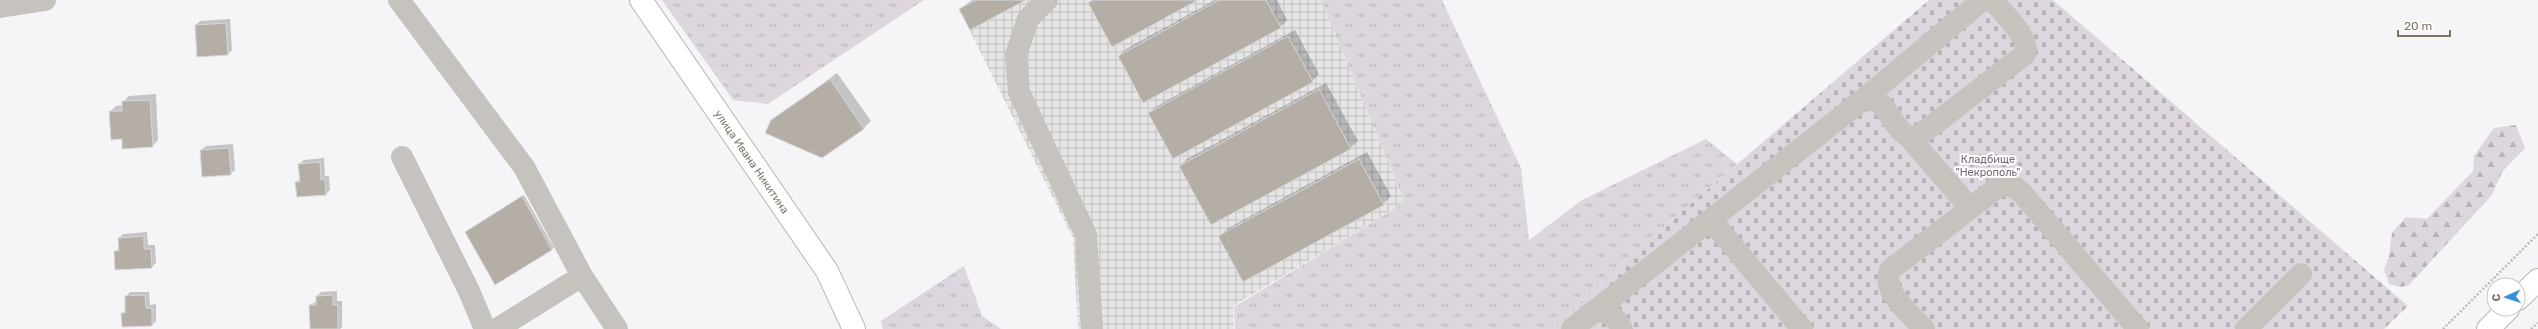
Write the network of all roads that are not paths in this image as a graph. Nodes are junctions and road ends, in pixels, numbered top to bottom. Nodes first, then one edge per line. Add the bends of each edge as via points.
1 (45, 0) edge
2 (399, 0) edge
3 (641, 0) edge
4 (1047, 0) edge
5 (1987, 0) edge
6 (0, 7) edge
7 (1874, 94) junction
8 (1917, 140) junction
9 (402, 158) dead end
10 (1970, 208) junction
11 (1711, 220) junction
12 (2301, 274) dead end
13 (582, 276) junction
14 (2538, 280) edge
15 (2526, 292) edge
16 (1616, 295) junction
17 (1588, 315) junction
18 (2500, 317) edge
19 (1619, 323) edge
20 (485, 329) edge
21 (496, 329) edge
22 (617, 329) edge
23 (854, 329) edge
24 (1092, 329) edge
25 (1572, 329) edge
26 (1802, 329) edge
27 (1924, 329) edge
28 (2138, 329) edge
29 (2246, 329) edge
30 (2488, 329) edge

1 - 6 street
2 - 13 street via 524,167
3 - 23 main road, улица Ивана Никитина via 827,271
4 - 24 street via 1028,19 1016,55 1019,92 1086,235
5 - 7 street via 1980,2
5 - 8 street via 1995,3 2025,40 2026,52
7 - 8 street
7 - 11 street
8 - 10 street
9 - 20 street via 469,291
10 - 27 street via 1896,265 1887,277 1892,293
10 - 28 street via 2003,185 2017,188
11 - 16 street via 1702,224
11 - 26 street
12 - 29 street
13 - 21 street
13 - 22 street
14 - 15 main road
16 - 17 street
16 - 19 street via 1614,306
17 - 19 street via 1603,311
17 - 25 street
18 - 30 main road

